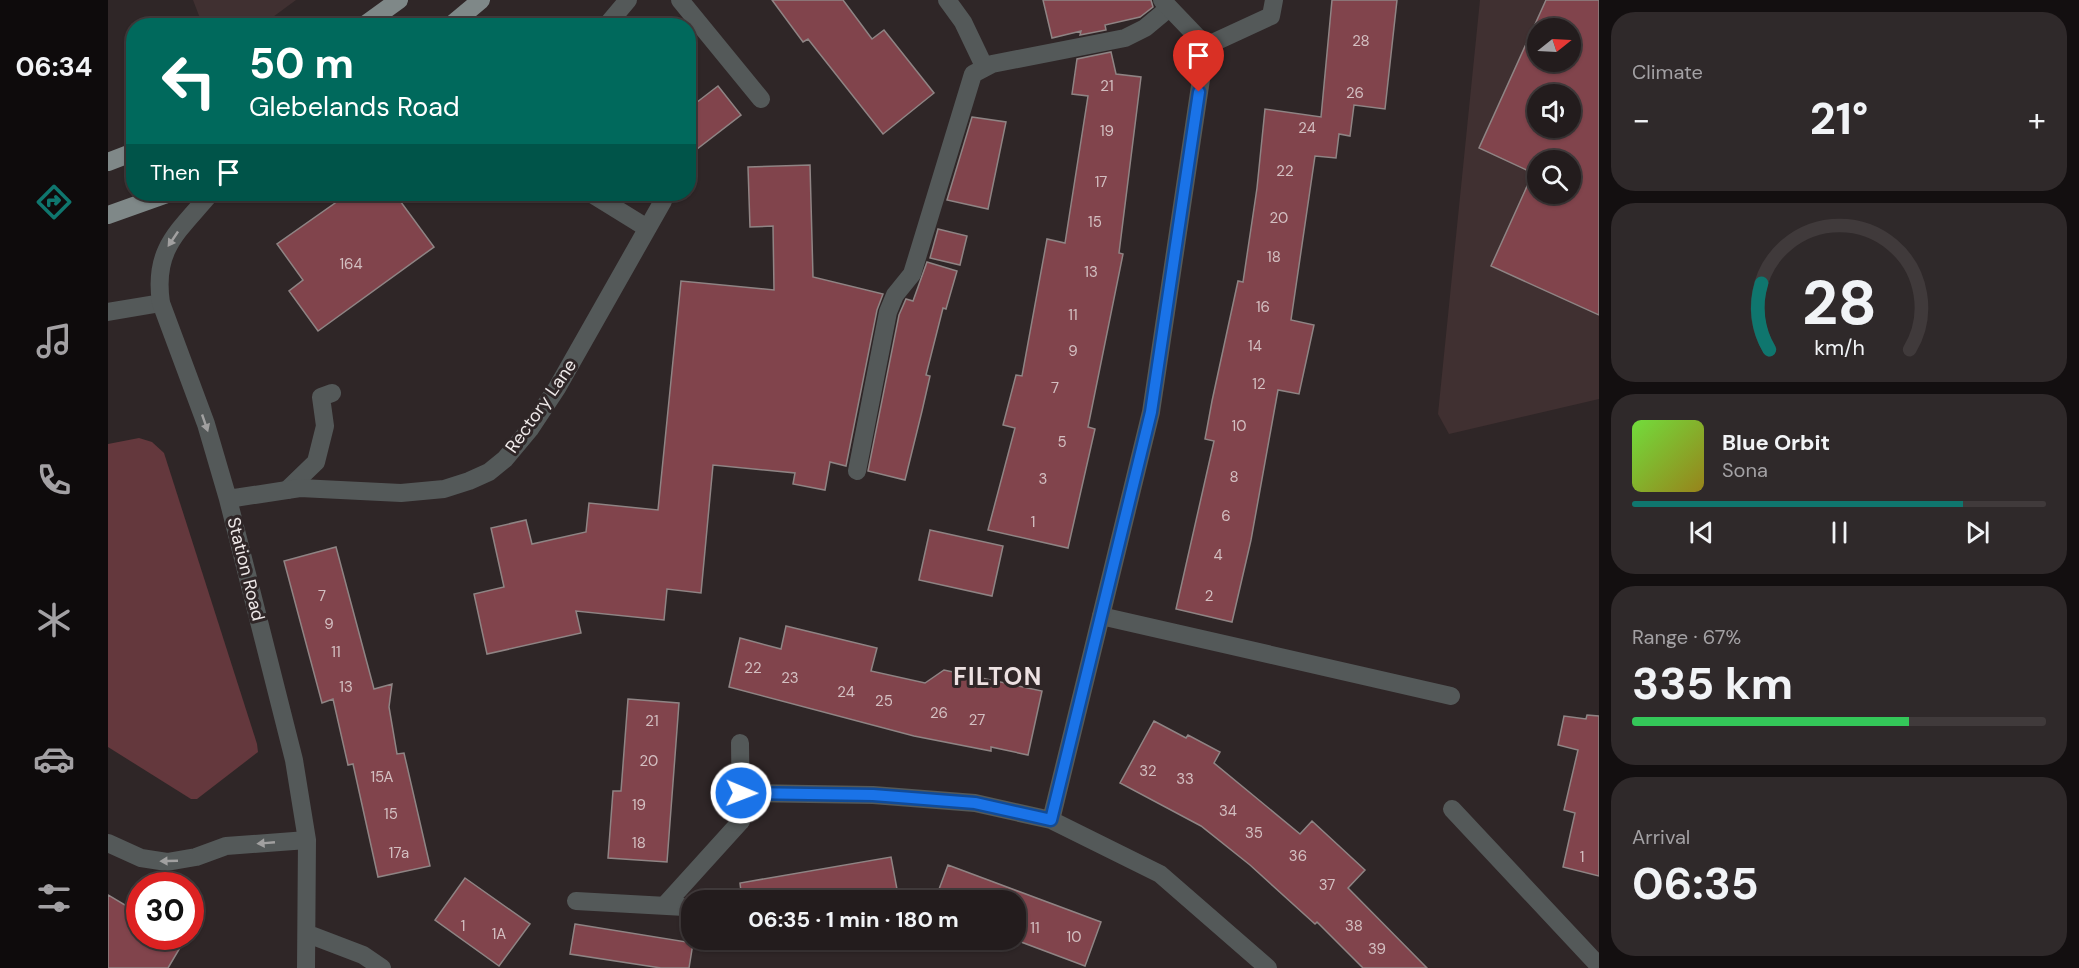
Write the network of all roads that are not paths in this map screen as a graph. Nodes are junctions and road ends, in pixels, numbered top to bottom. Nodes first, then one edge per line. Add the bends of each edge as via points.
1 (399, 0) edge
2 (481, 0) edge
3 (628, 0) edge
4 (680, 0) edge
5 (946, 0) edge
6 (1274, 0) edge
7 (1165, 4) edge
8 (374, 18) edge
9 (460, 18) edge
10 (613, 18) edge
11 (695, 18) edge
12 (696, 20) edge
13 (1206, 46) junction
14 (984, 66) junction
15 (761, 99) dead end
16 (126, 155) edge
17 (108, 162) edge
18 (147, 201) edge
19 (204, 201) edge
20 (603, 201) edge
21 (663, 201) dead end
22 (108, 215) edge
23 (647, 228) junction
24 (161, 303) junction
25 (108, 312) edge
26 (332, 393) dead end
27 (857, 471) dead end
28 (287, 490) junction
29 (228, 499) junction
30 (1101, 616) junction
31 (1451, 696) dead end
32 (740, 743) dead end
33 (741, 793) junction
34 (1452, 809) dead end
35 (1051, 820) junction
36 (307, 840) junction
37 (108, 843) edge
38 (576, 901) dead end
39 (664, 906) junction
40 (681, 908) edge
41 (308, 934) junction
42 (1599, 966) edge
43 (306, 968) edge
44 (382, 968) edge
45 (1268, 968) edge

1 - 8 main road
2 - 9 main road
3 - 10 street
4 - 11 street
5 - 14 street via 963,22
6 - 13 street via 1271,16
7 - 13 street
7 - 14 street via 1145,28 1125,38
12 - 15 street
13 - 30 street via 1151,412
14 - 27 street via 976,70 969,82 912,274 891,304
16 - 17 main road
18 - 22 main road
19 -> 24 street, Station Road via 163,257 159,272
20 - 23 street
21 - 23 street, Rectory Lane
23 - 28 street, Rectory Lane via 557,388 530,429 489,472 444,489 401,493 337,488
24 - 25 street
24 -> 29 street, Station Road via 206,424
26 - 28 street via 321,398 325,426 316,462
28 - 29 street, Rectory Lane
29 - 36 street, Station Road via 294,760
30 - 31 street
30 - 35 street
32 - 33 street
33 - 35 street via 873,795 975,803
33 - 39 street via 741,821
34 - 42 street
35 - 45 street via 1160,874
36 -> 37 street via 226,846 167,861 141,858
36 - 41 street, Station Road
38 - 39 street
39 - 40 street
41 - 43 street, Station Road
41 - 44 street via 363,955

